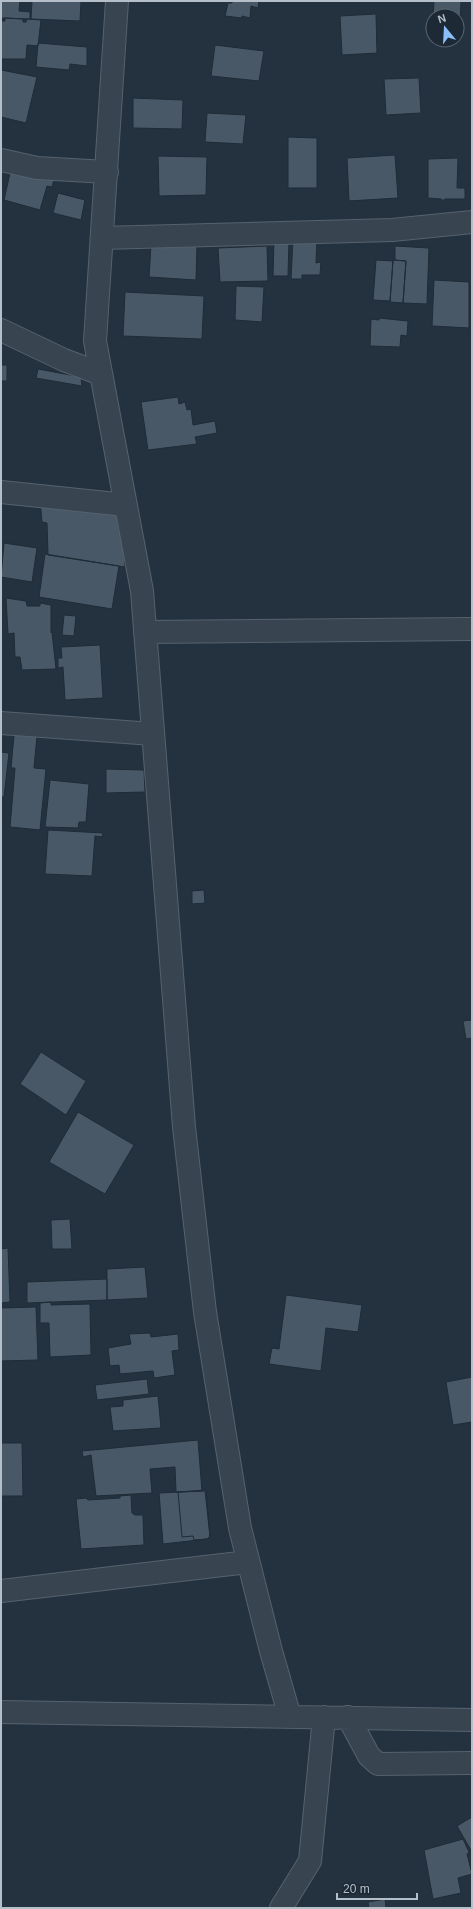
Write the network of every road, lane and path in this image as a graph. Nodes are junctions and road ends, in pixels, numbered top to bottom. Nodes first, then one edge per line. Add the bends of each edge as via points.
1 (116, 1) edge
2 (1, 160) edge
3 (107, 172) junction
4 (472, 222) edge
5 (102, 238) junction
6 (1, 330) edge
7 (101, 374) junction
8 (1, 492) edge
9 (126, 505) junction
10 (472, 629) edge
11 (145, 632) junction
12 (1, 723) edge
13 (153, 734) junction
14 (248, 1562) junction
15 (1, 1591) edge
16 (1, 1712) edge
17 (290, 1717) junction
18 (324, 1717) junction
19 (348, 1717) junction
20 (472, 1720) edge
21 (472, 1763) edge
22 (281, 1908) edge

1 - 3 street
2 - 3 street via 37,168
3 - 5 street
4 - 5 street via 392,230
5 - 7 street via 95,341
6 - 7 street via 64,360
7 - 9 street
8 - 9 street
9 - 11 street via 142,591
10 - 11 street
11 - 13 street
12 - 13 street
13 - 14 street via 186,1143 205,1312 240,1528
14 - 15 street
14 - 17 street
16 - 17 street
17 - 18 street
18 - 19 street
18 - 22 street via 310,1861
19 - 20 street
19 - 21 street via 369,1756 378,1764

